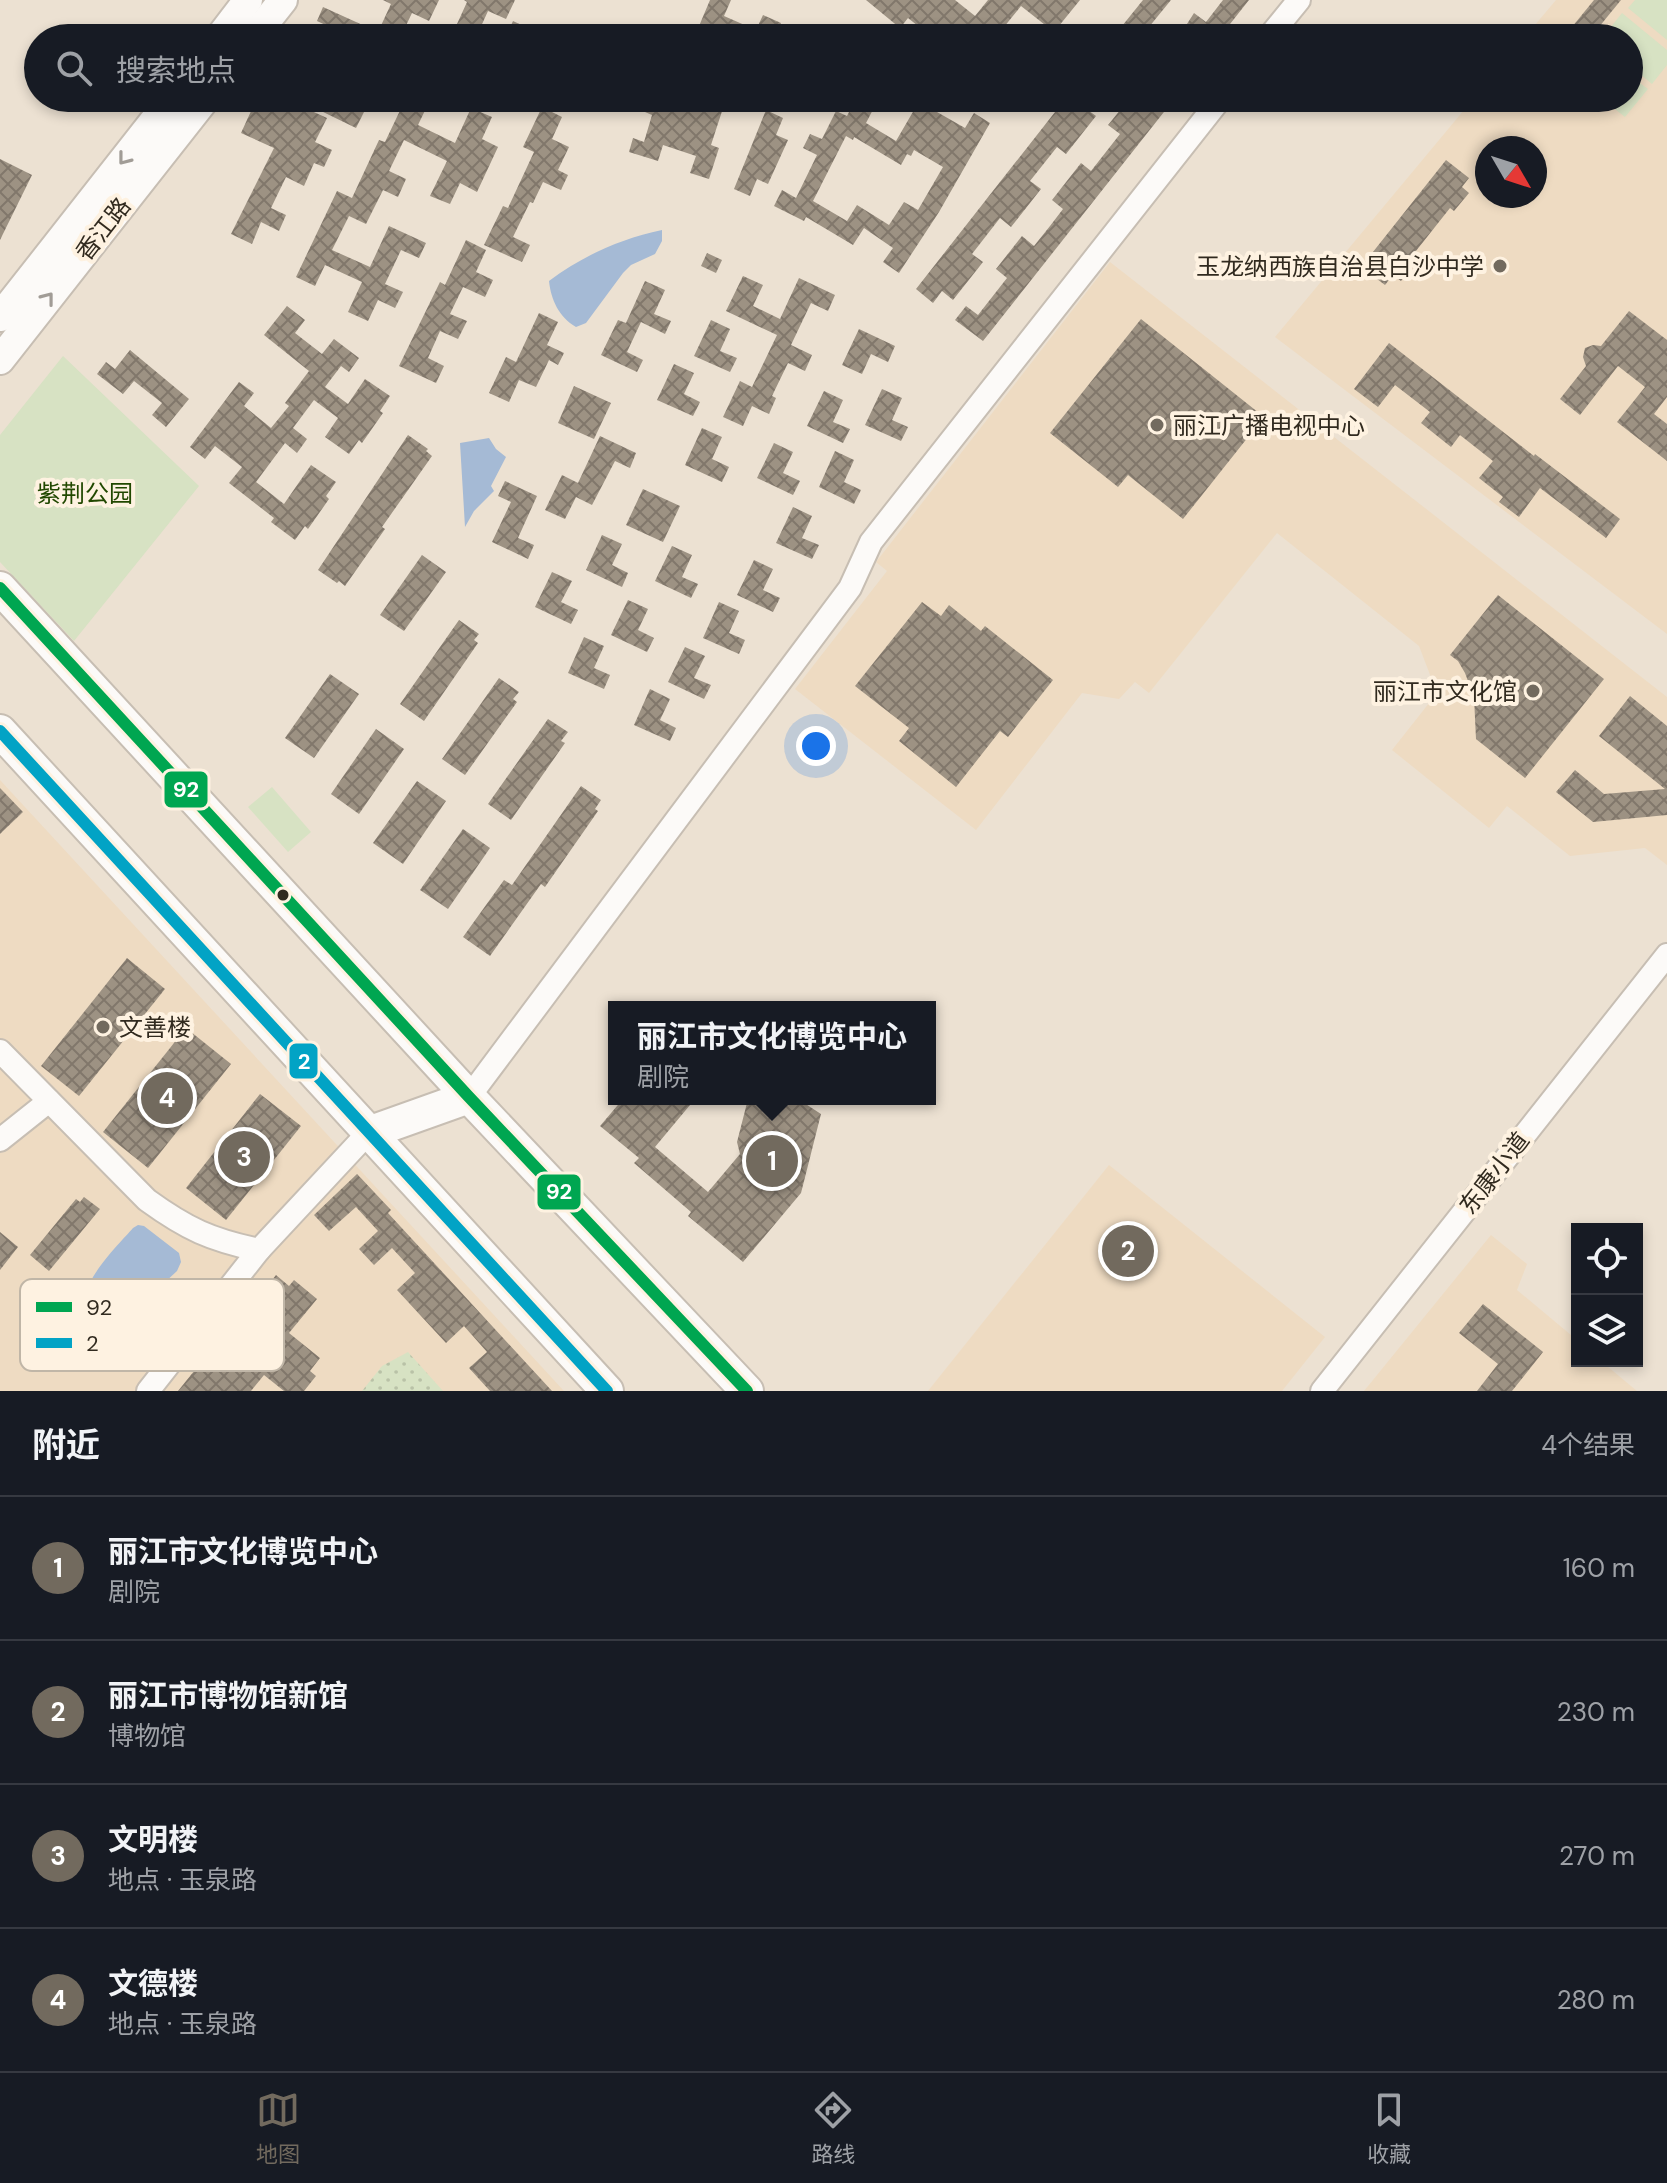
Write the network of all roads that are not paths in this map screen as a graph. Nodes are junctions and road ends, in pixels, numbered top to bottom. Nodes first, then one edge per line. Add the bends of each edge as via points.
1 (248, 0) edge
2 (283, 0) edge
3 (1299, 0) edge
4 (230, 24) edge
5 (264, 24) edge
6 (1279, 24) edge
7 (161, 112) edge
8 (195, 112) edge
9 (1210, 112) edge
10 (0, 317) edge
11 (0, 360) edge
12 (0, 588) edge
13 (0, 731) edge
14 (1667, 955) edge
15 (0, 1051) edge
16 (469, 1097) junction
17 (49, 1101) junction
18 (368, 1133) junction
19 (0, 1140) edge
20 (259, 1250) junction
21 (236, 1279) edge
22 (164, 1371) edge
23 (148, 1391) edge
24 (607, 1391) edge
25 (747, 1391) edge
26 (1322, 1391) edge

1 - 4 main road
2 - 5 main road
3 - 6 street
7 -> 10 main road, 香江路
11 -> 8 main road, 香江路
9 - 16 street via 871,542 850,588
12 - 16 highway
13 - 18 highway
14 - 26 street, 东康小道
15 - 17 street
16 - 18 highway
16 - 25 highway
17 - 19 street
17 - 20 street via 172,1219 220,1242
18 - 20 street
18 - 24 highway
20 - 21 street
22 - 23 street

